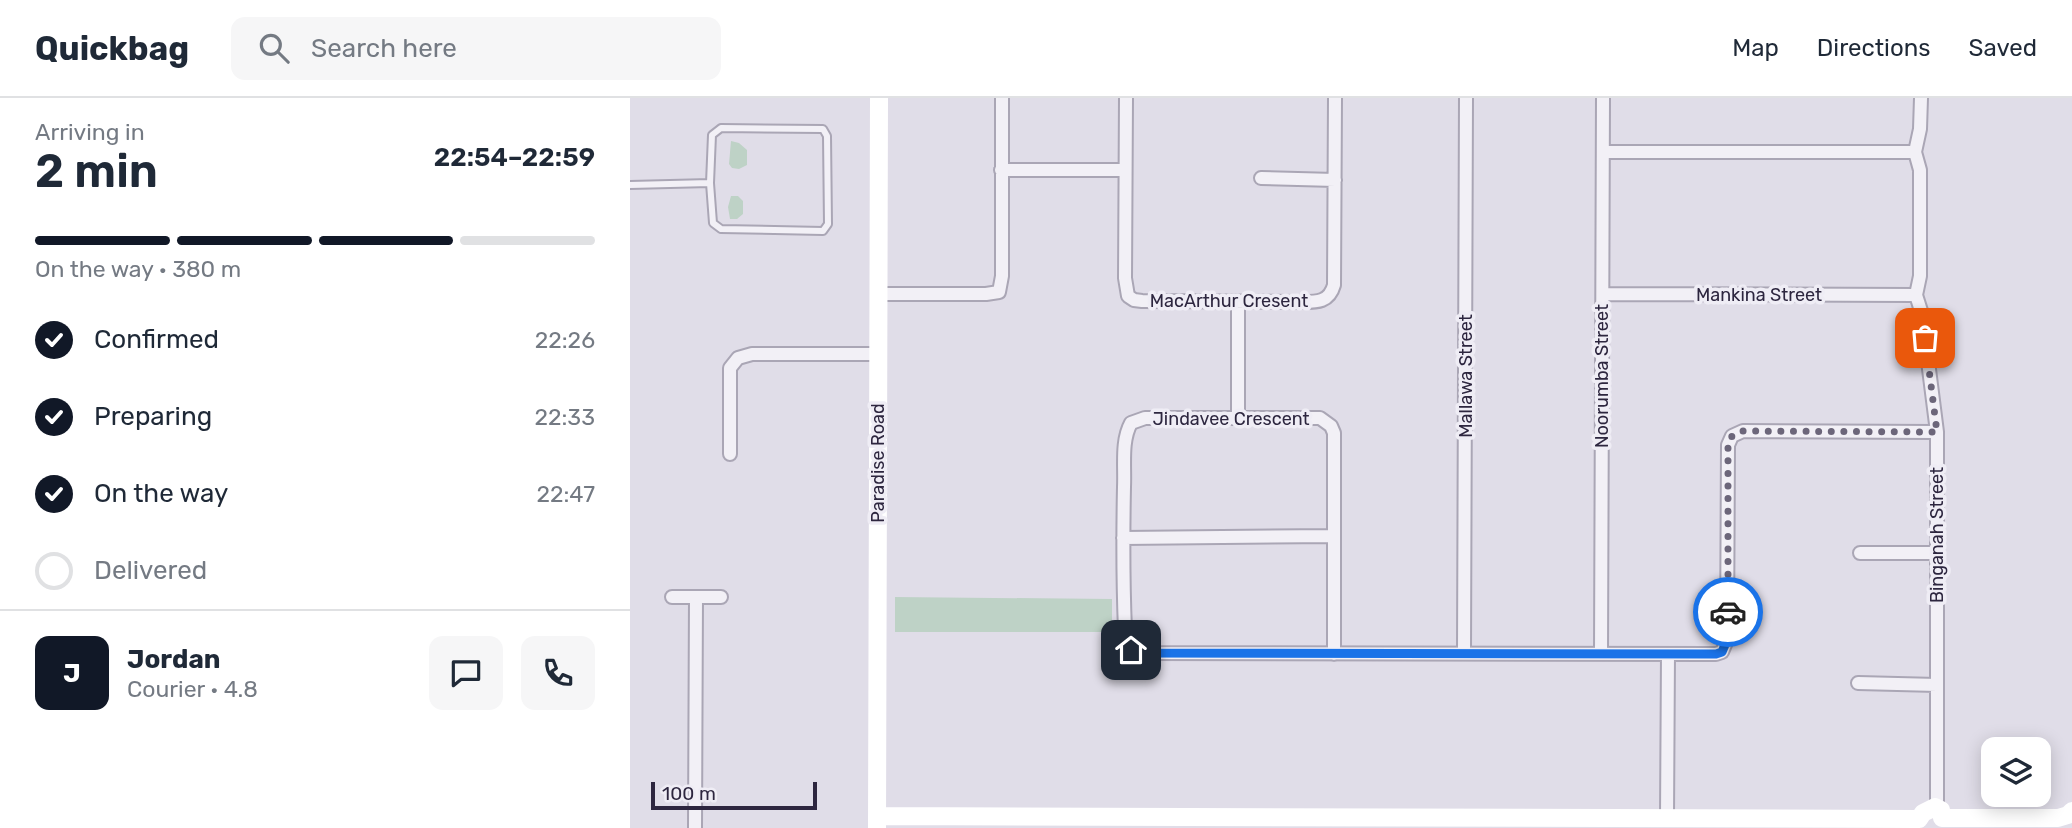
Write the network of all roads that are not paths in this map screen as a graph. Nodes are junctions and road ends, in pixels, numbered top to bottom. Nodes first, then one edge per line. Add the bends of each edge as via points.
1 (879, 98) edge
2 (1002, 98) edge
3 (1126, 98) edge
4 (1335, 98) edge
5 (1466, 98) edge
6 (1603, 98) edge
7 (1921, 98) edge
8 (1603, 152) junction
9 (1915, 152) junction
10 (1002, 170) junction
11 (1125, 170) junction
12 (1261, 178) dead end
13 (1335, 180) junction
14 (710, 183) junction
15 (630, 185) edge
16 (878, 294) junction
17 (1603, 295) junction
18 (1916, 295) junction
19 (1238, 302) junction
20 (878, 354) junction
21 (1238, 419) junction
22 (1937, 432) junction
23 (730, 454) dead end
24 (1334, 536) junction
25 (1123, 538) junction
26 (1860, 553) dead end
27 (1937, 553) junction
28 (672, 597) dead end
29 (696, 597) junction
30 (721, 597) dead end
31 (1464, 653) junction
32 (1334, 654) junction
33 (1601, 654) junction
34 (1668, 654) junction
35 (1858, 683) dead end
36 (1937, 685) junction
37 (2072, 811) edge
38 (1939, 812) junction
39 (1667, 817) junction
40 (877, 822) edge
41 (1008, 822) edge
42 (1580, 823) edge
43 (1922, 825) edge
44 (695, 828) edge

1 - 16 street, Paradise Road
2 - 10 street
3 - 11 street, MacArthur Cresent
4 - 13 street, MacArthur Cresent
5 - 31 street, Mallawa Street
6 - 8 street, Noorumba Street
7 - 9 street, Binganah Street
8 - 9 street
8 - 17 street, Noorumba Street
9 - 18 street, Binganah Street via 1920,170
10 - 11 street
10 - 16 street via 999,292
11 - 19 street, MacArthur Cresent via 1128,296 1142,301
12 - 13 street
13 - 19 street, MacArthur Cresent via 1335,274 1329,297 1317,302
14 - 14 lane via 712,135 721,128 823,129 827,136 828,224 822,231 721,229 713,223
14 - 15 lane
16 - 20 street, Paradise Road
17 - 18 street, Mankina Street
17 - 33 street, Noorumba Street
18 - 22 street, Binganah Street
19 - 21 street
20 - 23 street via 752,354 738,358 730,368
20 - 40 street, Paradise Road
21 - 24 street, Jindavee Crescent via 1320,418 1331,426
21 - 25 street, Jindavee Crescent via 1145,418 1131,423 1126,432
22 - 27 street, Binganah Street
22 - 34 street via 1743,431 1732,436 1728,445 1727,640 1716,654
24 - 25 street
24 - 32 street, Jindavee Crescent
25 - 32 street, Jindavee Crescent via 1125,630 1131,650
26 - 27 street
27 - 36 street, Binganah Street
28 - 29 street
29 - 30 street
29 - 44 street
31 - 32 street
31 - 33 street
33 - 34 street
34 - 39 street
35 - 36 street
36 - 38 street, Binganah Street
37 - 38 street via 2058,818
38 - 43 street via 1929,809
39 - 42 street
39 - 43 street
40 - 41 street
41 - 42 street

